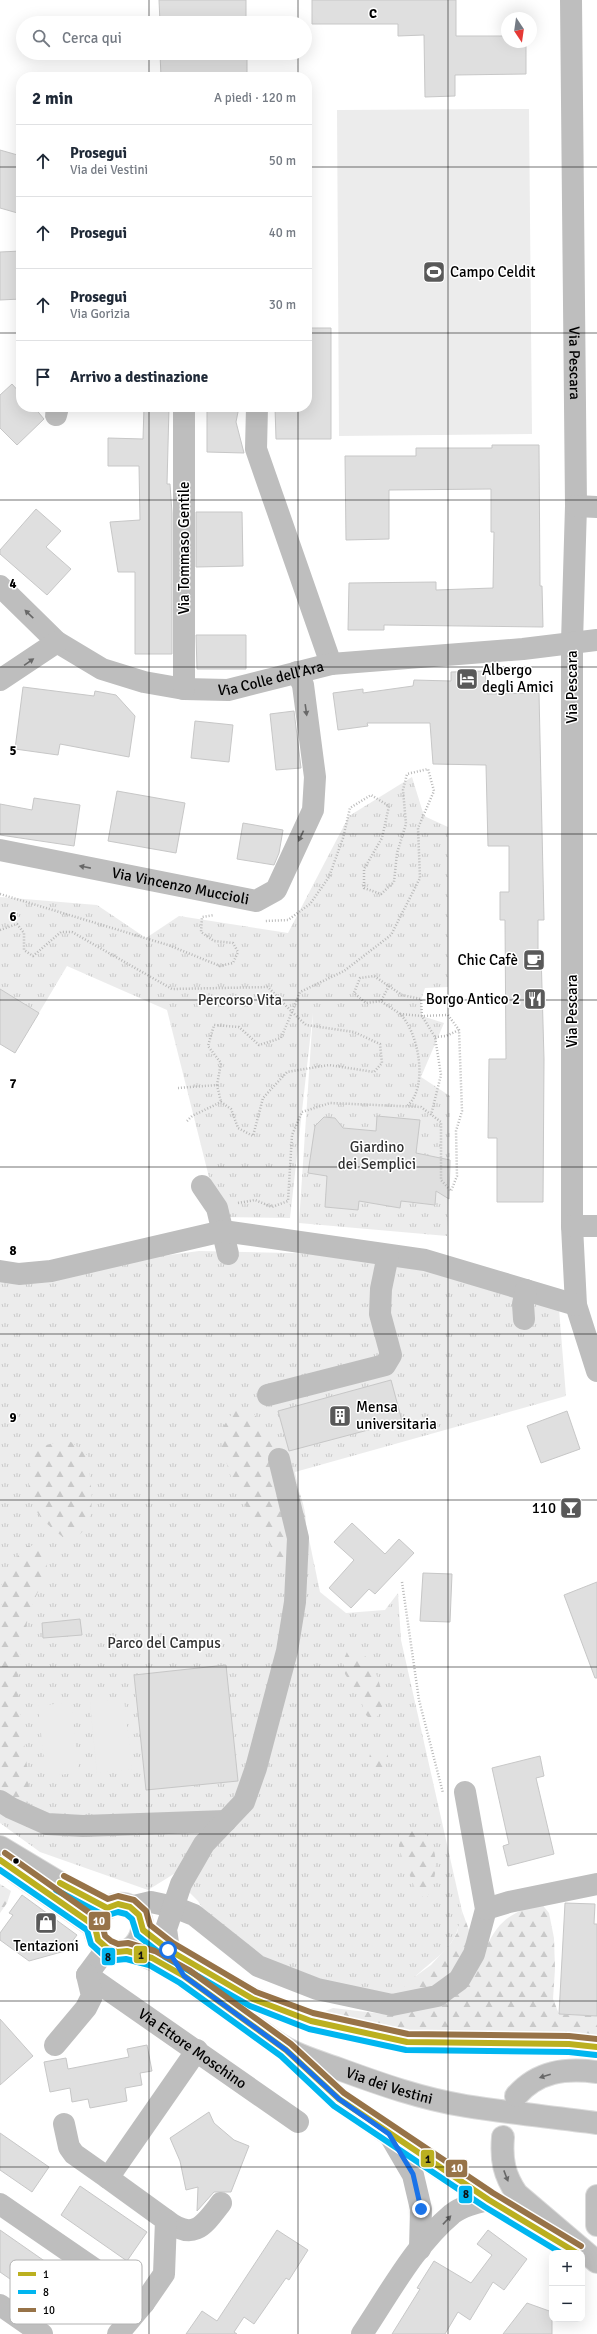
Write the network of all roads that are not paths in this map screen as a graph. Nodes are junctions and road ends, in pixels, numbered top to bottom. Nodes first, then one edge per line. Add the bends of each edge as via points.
1 (571, 0) edge
2 (184, 412) edge
3 (257, 412) edge
4 (576, 506) junction
5 (597, 506) edge
6 (0, 586) edge
7 (597, 640) edge
8 (57, 642) junction
9 (572, 642) junction
10 (330, 664) junction
11 (297, 672) junction
12 (0, 680) edge
13 (184, 689) junction
14 (0, 850) edge
15 (202, 1186) dead end
16 (572, 1226) junction
17 (597, 1226) edge
18 (223, 1231) junction
19 (228, 1254) dead end
20 (388, 1255) junction
21 (0, 1271) edge
22 (526, 1290) junction
23 (576, 1305) junction
24 (524, 1320) dead end
25 (597, 1371) edge
26 (268, 1395) dead end
27 (279, 1459) dead end
28 (465, 1792) dead end
29 (0, 1801) edge
30 (226, 1821) junction
31 (0, 1847) edge
32 (0, 1860) edge
33 (597, 1884) edge
34 (170, 1906) junction
35 (130, 1907) junction
36 (107, 1908) junction
37 (486, 1909) junction
38 (95, 1927) junction
39 (143, 1928) junction
40 (117, 1949) junction
41 (168, 1950) junction
42 (87, 1975) junction
43 (184, 1976) junction
44 (569, 2044) junction
45 (55, 2045) dead end
46 (597, 2047) edge
47 (197, 2050) junction
48 (286, 2050) junction
49 (566, 2071) junction
50 (597, 2072) edge
51 (516, 2096) dead end
52 (298, 2122) dead end
53 (597, 2123) edge
54 (64, 2124) dead end
55 (389, 2134) junction
56 (503, 2137) dead end
57 (108, 2178) junction
58 (597, 2196) edge
59 (489, 2200) junction
60 (221, 2203) dead end
61 (0, 2204) edge
62 (166, 2220) junction
63 (597, 2225) edge
64 (420, 2248) junction
65 (572, 2250) edge
66 (585, 2258) edge
67 (81, 2260) edge
68 (597, 2264) edge
69 (144, 2303) joint
70 (0, 2305) edge
71 (142, 2305) edge
72 (10, 2312) edge
73 (28, 2324) edge
74 (126, 2324) edge
75 (42, 2334) edge
76 (118, 2334) edge
77 (362, 2334) edge

1 - 4 street, Via Pescara
2 - 13 street, Via Tommaso Gentile
3 - 10 street via 256,449
4 - 5 street
4 - 9 street, Via Pescara
8 -> 6 street, Via Colle dell'Ara
7 - 9 street, Via Colle dell'Ara
12 -> 8 street
8 - 13 street, Via Colle dell'Ara via 102,669 144,682
9 - 10 street, Via Colle dell'Ara via 523,649
9 - 16 street, Via Pescara
10 - 11 street, Via Colle dell'Ara
11 - 13 street, Via Colle dell'Ara via 228,690
11 -> 14 street, Via Vincenzo Muccioli via 303,685 315,776 313,810 276,890 256,900
15 - 18 street via 217,1208
16 - 17 street
16 - 23 street, Via Pescara
18 - 19 street
18 - 20 street
18 - 21 street via 51,1271 19,1274
20 - 22 street via 425,1260
20 - 26 street via 381,1289 380,1314 391,1355 385,1365
22 - 23 street
22 - 24 street via 523,1304
23 - 25 street, Via Pescara
27 - 30 street via 298,1538 295,1602 287,1651 256,1768 244,1802
28 - 37 street
29 - 30 street via 47,1824 83,1826
30 - 34 street via 204,1844
31 - 36 street
32 - 38 street
33 - 37 street
34 - 35 street via 151,1902
34 - 37 street via 194,1915 258,1966 318,1989 392,2005 437,1996 459,1980 474,1954
34 - 39 street via 149,1918
34 - 41 street via 166,1929
35 - 36 street via 118,1904
35 - 39 street, Via dei Vestini via 139,1915
36 - 38 street via 98,1916
38 - 40 street via 98,1940
39 - 40 street via 138,1942
39 - 41 street, Via dei Vestini
40 - 42 street
40 - 43 street, Via dei Vestini via 152,1958
41 - 43 street, Via dei Vestini
41 - 44 street via 253,1999 310,2021 407,2042
42 - 45 street via 92,1996 86,2008
42 - 47 street, Via Ettore Moschino
43 - 48 street, Via dei Vestini
44 - 46 street
44 - 49 street
47 - 52 street, Via Ettore Moschino
47 - 57 street
48 - 53 street, Via dei Vestini via 385,2086 464,2106
48 - 55 street via 339,2099
49 - 50 street
49 -> 51 street via 542,2076 527,2084
54 - 57 street via 69,2147 74,2154
55 - 59 street
55 - 64 street via 413,2174 421,2209
56 -> 68 street via 503,2166 508,2181 517,2194
57 - 62 street
58 - 63 street
64 -> 59 street via 452,2214 471,2204
59 - 65 street
60 - 62 street via 204,2226 196,2229 178,2229
61 - 67 street
62 - 69 street via 164,2274
64 - 77 street
66 - 68 street
69 - 71 street
70 - 72 street
73 - 75 street
74 - 76 street

